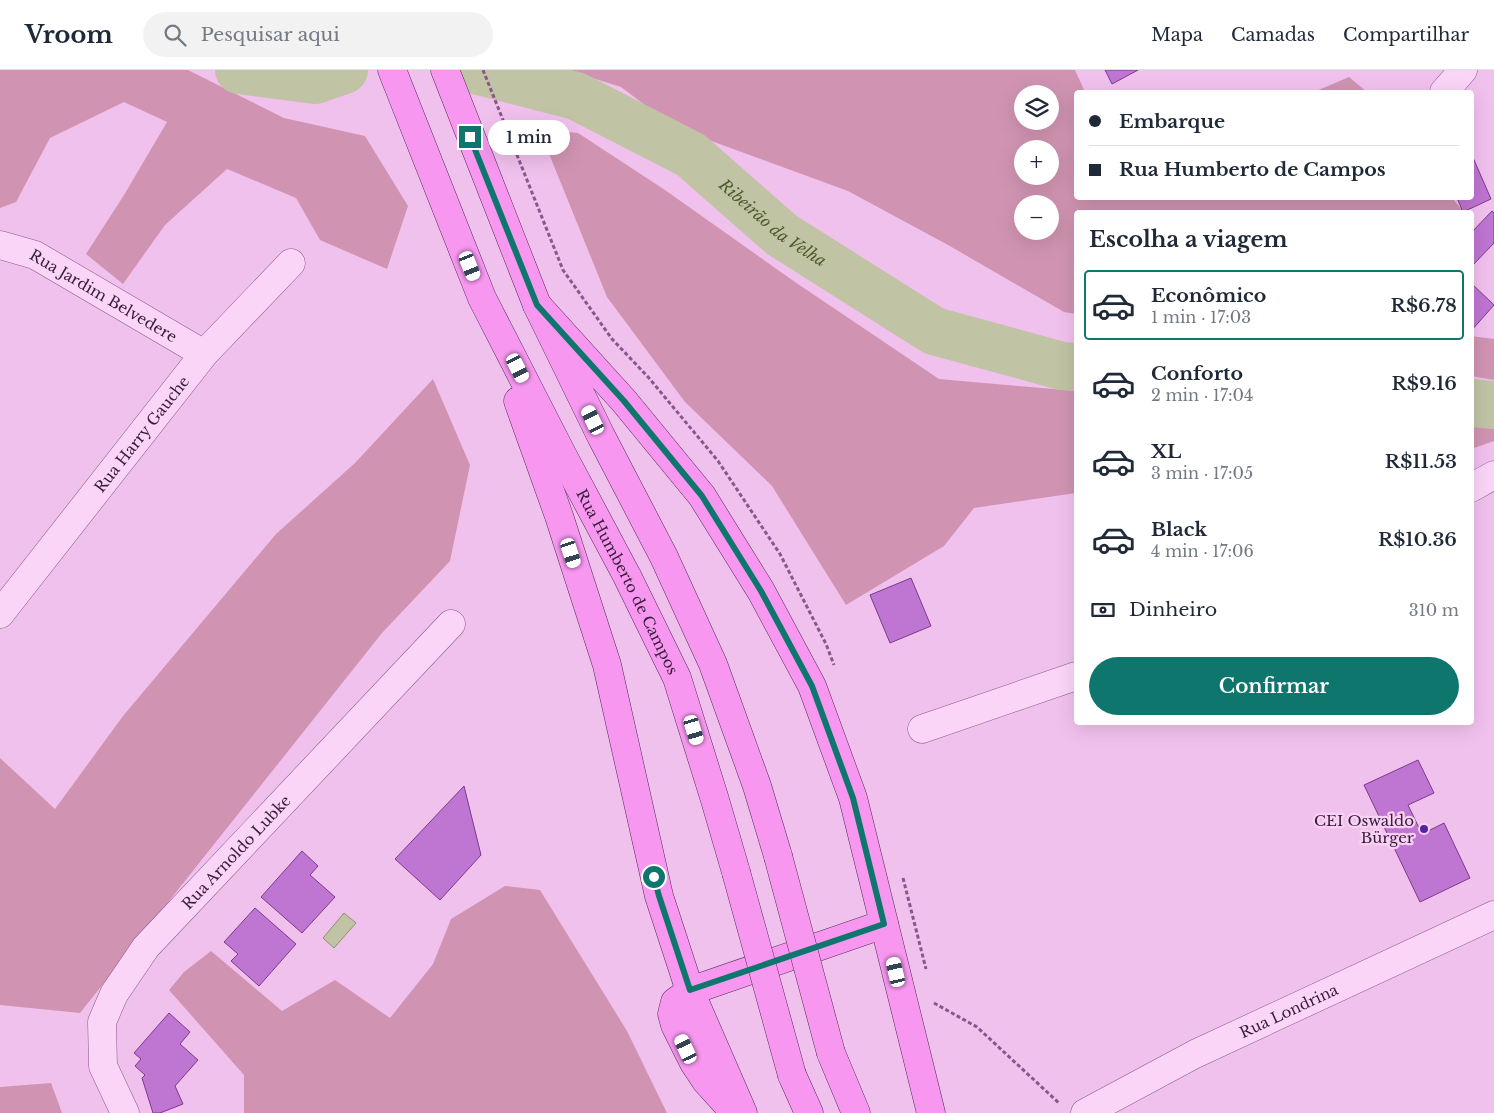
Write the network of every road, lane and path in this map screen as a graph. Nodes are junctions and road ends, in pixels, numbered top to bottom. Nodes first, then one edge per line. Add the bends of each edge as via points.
1 (392, 70) edge
2 (444, 70) edge
3 (483, 70) edge
4 (1463, 70) edge
5 (1446, 90) edge
6 (526, 178) dead end
7 (0, 245) edge
8 (291, 263) dead end
9 (482, 298) junction
10 (537, 305) junction
11 (204, 354) junction
12 (1494, 475) edge
13 (1474, 486) edge
14 (0, 614) edge
15 (451, 624) dead end
16 (1074, 677) edge
17 (922, 729) dead end
18 (1494, 915) edge
19 (884, 924) junction
20 (690, 990) junction
21 (934, 1003) dead end
22 (1074, 1110) edge
23 (125, 1113) edge
24 (735, 1113) edge
25 (743, 1113) edge
26 (808, 1113) edge
27 (856, 1113) edge
28 (931, 1113) edge

1 - 9 main road, Rua Humberto de Campos
2 - 10 main road
3 - 6 path
4 - 5 street
7 - 11 street, Rua Jardim Belvedere via 35,255
8 - 11 street, Rua Harry Gauche
9 - 20 main road via 607,664 659,896
9 - 26 main road, Rua Humberto de Campos, bridge via 677,678 716,800 792,1075
10 - 19 main road via 624,401 702,496 761,591 815,695 853,798
10 - 27 main road, bridge via 664,557 713,664 757,786 831,1053
11 - 14 street, Rua Harry Gauche
12 - 13 street
15 - 23 street, Rua Arnoldo Lubke via 146,947 114,994 102,1022 103,1066
16 - 17 street
18 - 22 street, Rua Londrina
19 - 20 main road
19 - 28 main road
20 - 24 main road via 675,1002 672,1014 675,1025 706,1081
20 - 25 main road
21 - 22 path via 977,1027

